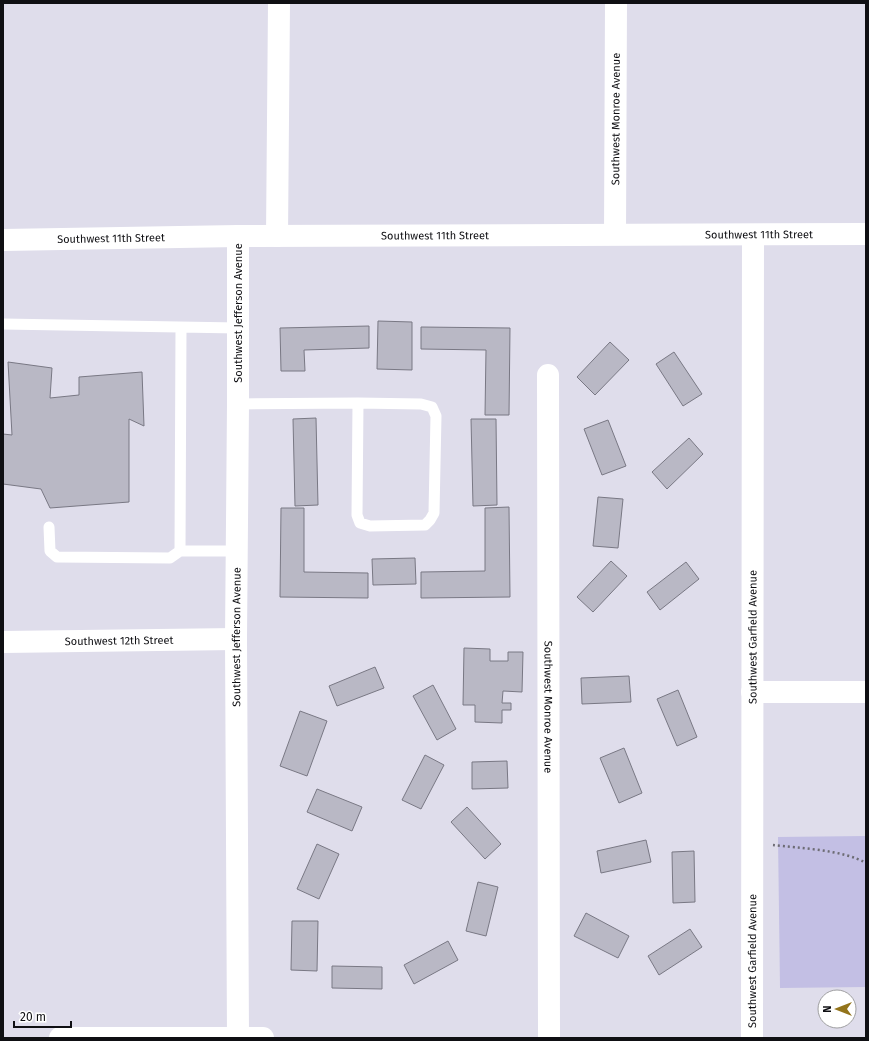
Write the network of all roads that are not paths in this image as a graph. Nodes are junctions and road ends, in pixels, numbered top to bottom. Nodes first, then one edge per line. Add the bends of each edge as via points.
1 (279, 3) edge
2 (616, 3) edge
3 (615, 234) junction
4 (866, 234) edge
5 (753, 235) junction
6 (238, 236) junction
7 (278, 236) junction
8 (3, 240) edge
9 (3, 324) edge
10 (182, 328) junction
11 (238, 328) junction
12 (548, 376) dead end
13 (358, 403) junction
14 (238, 404) junction
15 (49, 527) dead end
16 (180, 551) junction
17 (236, 551) junction
18 (236, 639) junction
19 (3, 642) edge
20 (752, 692) junction
21 (866, 692) edge
22 (60, 1038) edge
23 (238, 1038) edge
24 (263, 1038) edge
25 (549, 1038) edge
26 (752, 1038) edge

1 - 7 street
2 - 3 street, Southwest Monroe Avenue
3 - 5 street, Southwest 11th Street
3 - 7 street, Southwest 11th Street
4 - 5 street, Southwest 11th Street
5 - 20 street, Southwest Garfield Avenue
6 - 7 street, Southwest 11th Street
6 - 8 street, Southwest 11th Street
6 - 11 street, Southwest Jefferson Avenue
9 - 10 lane
10 - 11 lane
10 - 16 lane
11 - 14 street, Southwest Jefferson Avenue
12 - 25 street, Southwest Monroe Avenue
13 - 13 lane via 420,404 432,407 436,416 434,514 425,525 360,524 357,515
13 - 14 lane
14 - 17 street, Southwest Jefferson Avenue
15 - 16 lane via 50,551 57,557 170,558
16 - 17 lane
17 - 18 street, Southwest Jefferson Avenue
18 - 19 street, Southwest 12th Street
18 - 23 street, Southwest Jefferson Avenue
20 - 21 street
20 - 26 street, Southwest Garfield Avenue
22 - 23 street
23 - 24 street

